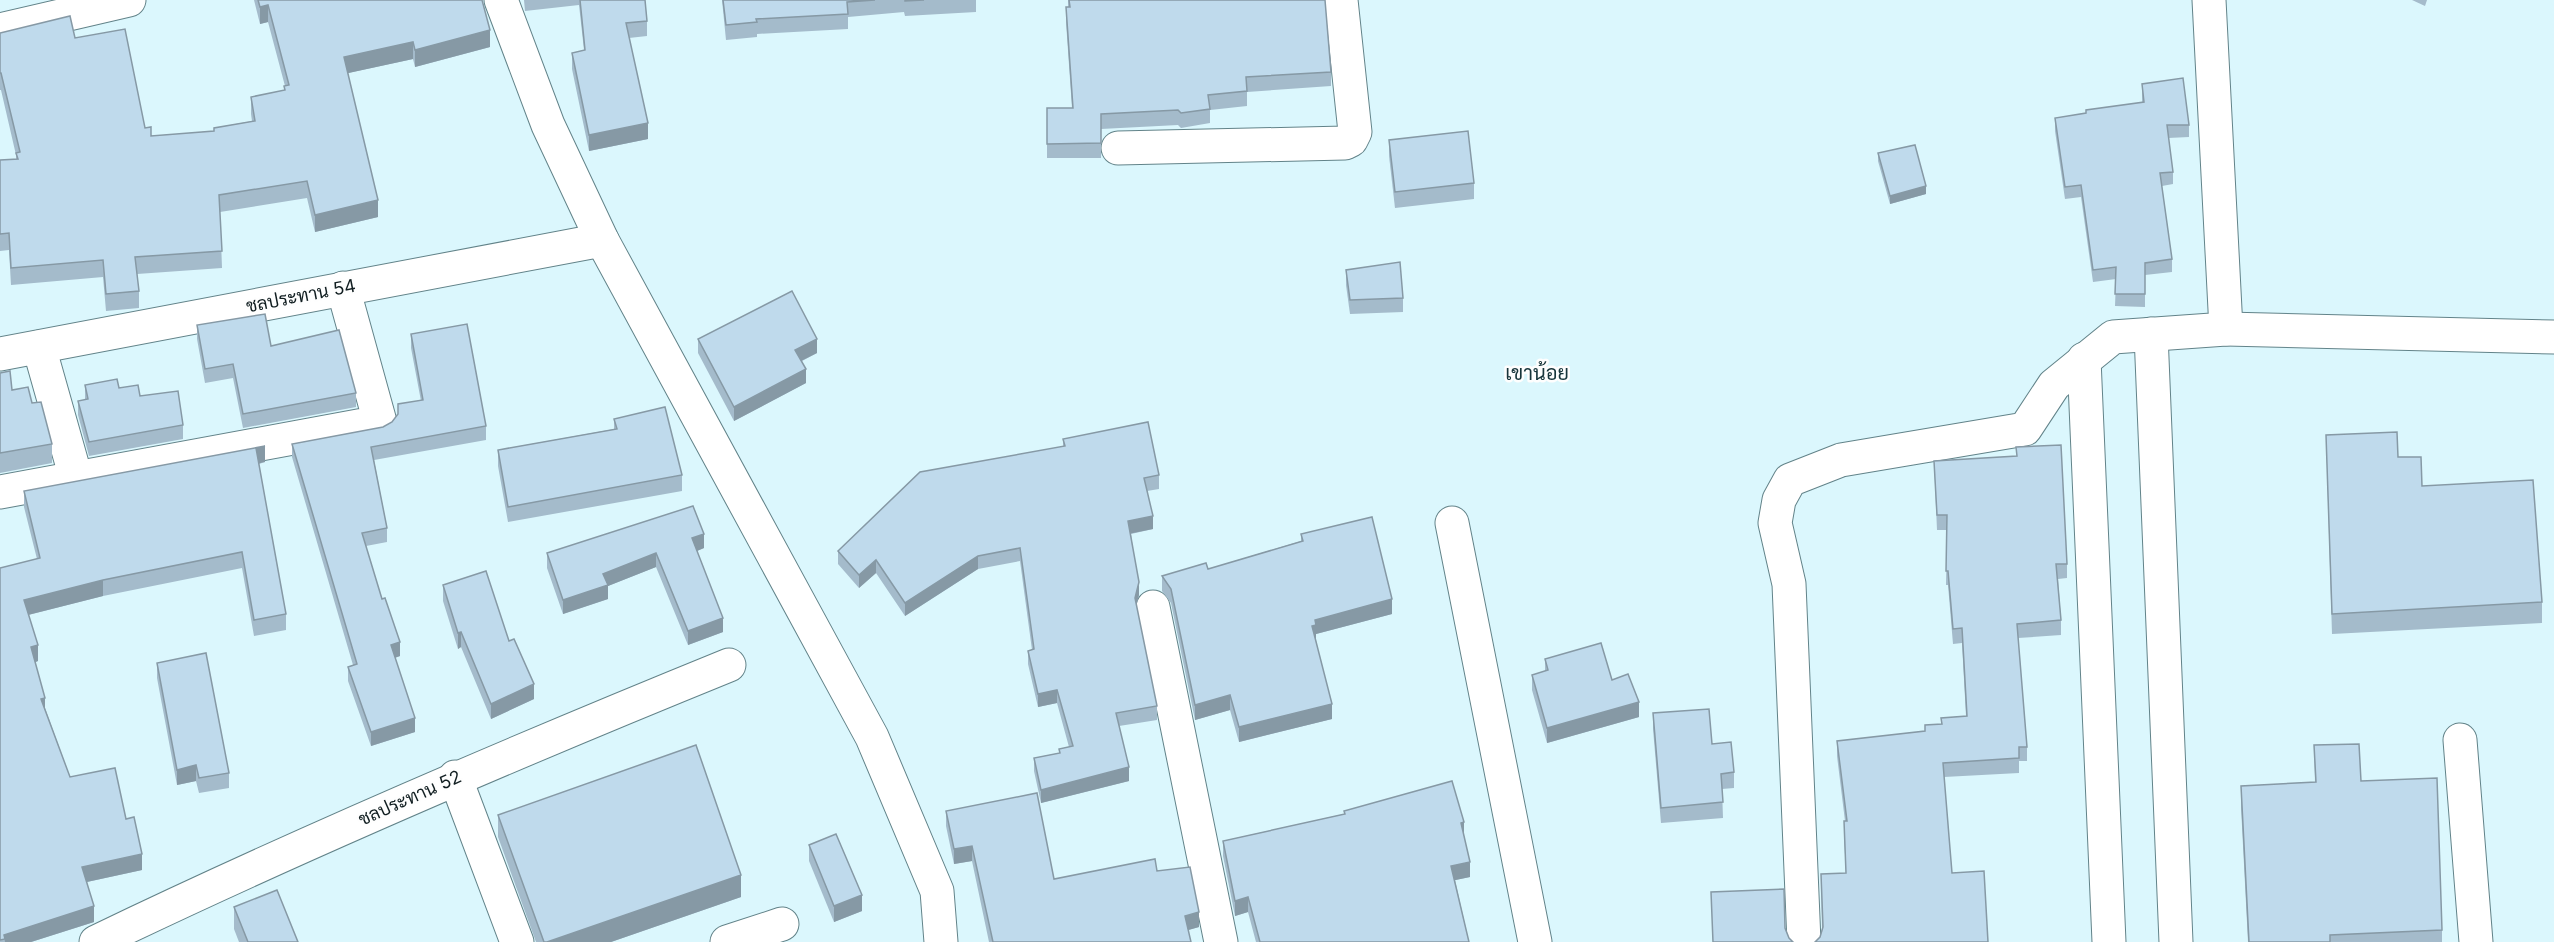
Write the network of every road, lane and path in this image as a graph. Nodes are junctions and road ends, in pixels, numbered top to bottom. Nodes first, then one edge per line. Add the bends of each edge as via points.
1 (129, 0) edge
2 (501, 0) edge
3 (1341, 0) edge
4 (2209, 0) edge
5 (70, 7) edge
6 (0, 30) edge
7 (1118, 148) dead end
8 (602, 240) junction
9 (343, 288) junction
10 (2226, 329) junction
11 (2151, 334) junction
12 (2554, 337) edge
13 (39, 347) junction
14 (0, 354) edge
15 (2084, 359) junction
16 (76, 478) junction
17 (0, 492) edge
18 (1452, 523) dead end
19 (1153, 607) dead end
20 (729, 664) dead end
21 (2460, 740) dead end
22 (454, 777) junction
23 (782, 924) dead end
24 (96, 942) edge
25 (517, 942) edge
26 (727, 942) edge
27 (941, 942) edge
28 (1221, 942) edge
29 (1535, 942) edge
30 (1804, 942) edge
31 (2109, 942) edge
32 (2176, 942) edge
33 (2476, 942) edge

1 - 5 street
2 - 8 street via 548,125
3 - 7 street via 1355,132 1351,140
4 - 10 street
5 - 6 street
8 - 9 street, ชลประทาน 54
8 - 27 street via 873,737 937,891
9 - 13 street, ชลประทาน 54
9 - 16 street via 380,422
10 - 11 street
10 - 12 street
11 - 15 street via 2113,337
11 - 32 street
13 - 14 street, ชลประทาน 54
13 - 16 street
15 - 30 street via 2054,385 2025,429 1841,460 1790,480 1779,500 1775,523 1789,584
15 - 31 street
16 - 17 street
18 - 29 street
19 - 28 street
20 - 22 street, ชลประทาน 52
21 - 33 street
22 - 24 street, ชลประทาน 52
22 - 25 street
23 - 26 street

